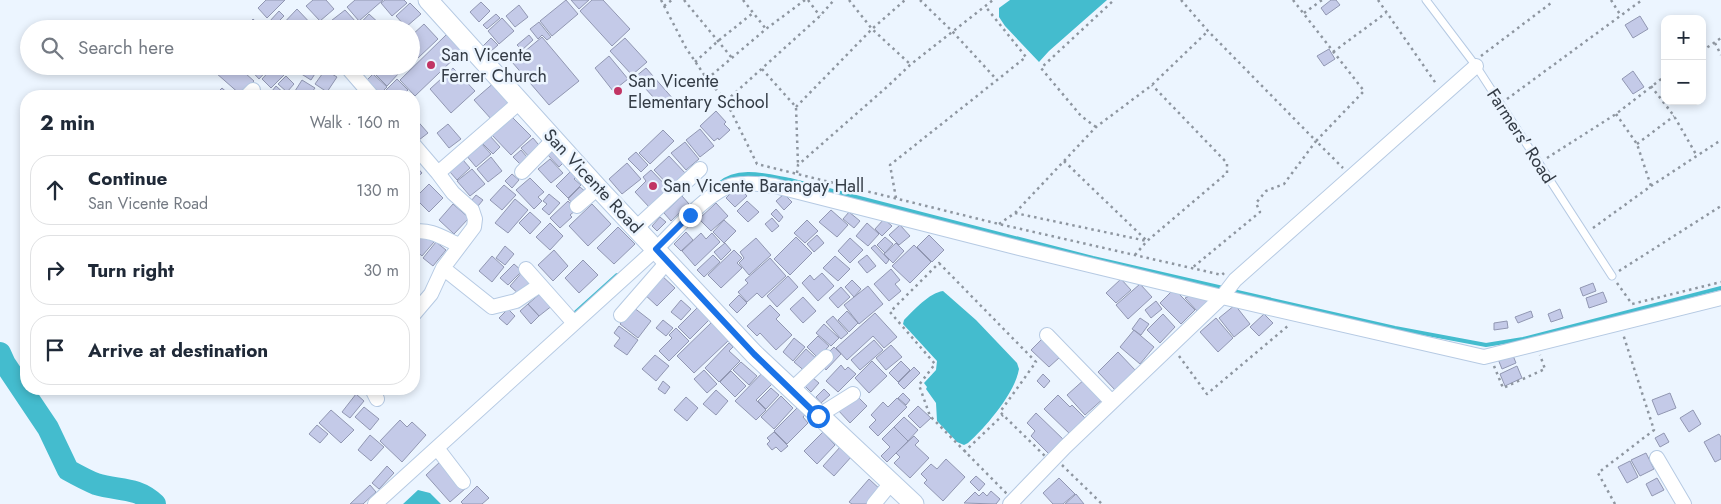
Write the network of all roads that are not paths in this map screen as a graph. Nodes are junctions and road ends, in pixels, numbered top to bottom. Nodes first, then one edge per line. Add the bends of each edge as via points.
1 (428, 0) edge
2 (1426, 0) edge
3 (1477, 62) junction
4 (354, 75) edge
5 (367, 90) edge
6 (520, 101) junction
7 (554, 140) junction
8 (420, 152) edge
9 (700, 169) dead end
10 (522, 172) dead end
11 (438, 173) junction
12 (598, 188) junction
13 (577, 206) dead end
14 (636, 228) junction
15 (420, 231) edge
16 (459, 245) junction
17 (662, 255) junction
18 (443, 268) junction
19 (526, 269) dead end
20 (1612, 276) road end
21 (540, 285) junction
22 (1222, 297) junction
23 (1721, 298) edge
24 (420, 307) edge
25 (622, 315) dead end
26 (574, 323) junction
27 (1047, 336) dead end
28 (826, 356) dead end
29 (791, 390) junction
30 (853, 394) dead end
31 (1112, 402) junction
32 (818, 416) junction
33 (437, 448) junction
34 (1657, 458) dead end
35 (463, 482) dead end
36 (891, 483) junction
37 (374, 504) edge
38 (874, 504) edge
39 (914, 504) edge
40 (1010, 504) edge
41 (1684, 504) edge

1 - 6 street, San Vicente Road
2 - 3 lane, Farmers' Road
3 - 20 lane, Farmers' Road
3 - 22 street via 1235,280
4 - 5 street
6 - 7 street, San Vicente Road
6 - 11 street
7 - 10 street
7 - 12 street, San Vicente Road
8 - 11 street
9 - 14 street
11 - 16 street via 475,215 474,227
12 - 13 street
12 - 14 street, San Vicente Road
14 - 17 street, San Vicente Road
15 - 16 street via 434,233
16 - 18 street
17 - 22 street via 690,215 717,192 734,185 760,184
17 - 25 street
17 - 26 street
17 - 29 street, San Vicente Road
18 - 21 street via 492,307 516,301
18 - 24 street via 431,294
19 - 21 street
21 - 26 street
22 - 23 street via 1484,356
22 - 31 street
26 - 33 street
27 - 31 street
28 - 29 street
29 - 32 street, San Vicente Road
30 - 32 street
31 - 40 street
32 - 36 street, San Vicente Road
33 - 35 street
33 - 37 street
34 - 41 street
36 - 38 street
36 - 39 street, San Vicente Road

